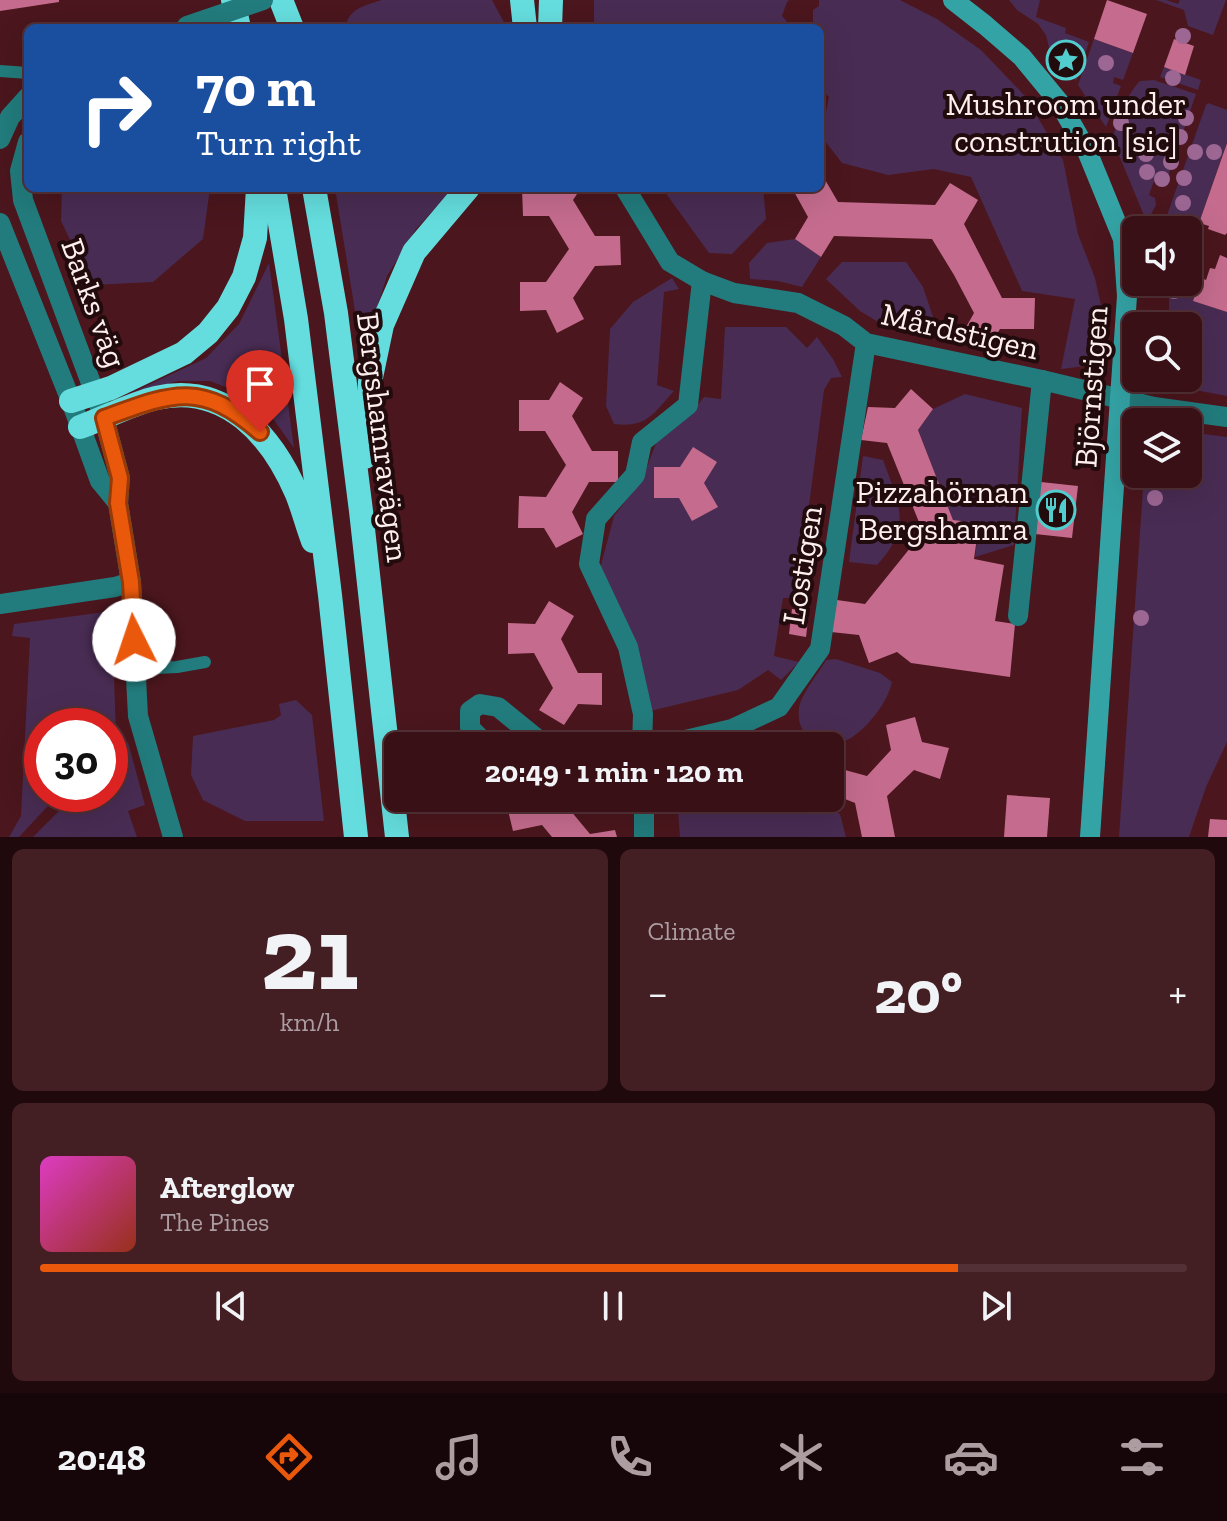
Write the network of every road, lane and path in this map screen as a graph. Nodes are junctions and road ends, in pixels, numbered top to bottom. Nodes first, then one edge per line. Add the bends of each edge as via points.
1 (233, 0) edge
2 (263, 0) edge
3 (280, 0) edge
4 (522, 0) edge
5 (551, 0) edge
6 (953, 0) edge
7 (194, 24) edge
8 (238, 24) edge
9 (283, 24) edge
10 (290, 24) edge
11 (525, 24) edge
12 (550, 24) edge
13 (0, 71) edge
14 (24, 73) edge
15 (24, 101) edge
16 (0, 139) edge
17 (24, 148) edge
18 (10, 171) edge
19 (258, 192) edge
20 (275, 192) edge
21 (315, 192) edge
22 (465, 192) edge
23 (627, 192) edge
24 (0, 223) edge
25 (702, 281) junction
26 (866, 343) junction
27 (1042, 380) junction
28 (95, 393) junction
29 (1120, 399) junction
30 (71, 401) junction
31 (1227, 417) edge
32 (104, 418) junction
33 (80, 427) junction
34 (118, 503) junction
35 (361, 511) junction
36 (131, 582) junction
37 (330, 595) junction
38 (0, 604) edge
39 (1018, 616) dead end
40 (205, 662) dead end
41 (136, 669) junction
42 (474, 732) edge
43 (529, 732) edge
44 (642, 732) edge
45 (719, 732) edge
46 (644, 812) edge
47 (173, 837) edge
48 (356, 837) edge
49 (397, 837) edge
50 (644, 837) edge
51 (1090, 837) edge

1 - 8 highway
2 - 7 street, bridge
3 - 9 highway
3 - 10 highway
4 - 11 highway
5 - 12 highway
6 - 29 street, Björnstigen via 1022,57 1059,102 1087,151 1123,239 1127,296
13 - 14 lane
15 - 16 street
17 - 18 street
18 - 28 street, Barks väg
19 - 28 highway via 255,238 244,277 208,333 184,353
20 - 37 highway
21 - 35 highway, Bergshamravägen
22 - 35 highway via 414,252 382,325 370,382
23 - 25 street, Mårdstigen via 670,262
24 - 30 street, Barks väg
25 - 26 street, Mårdstigen via 734,293 798,303
25 - 44 street via 688,405 642,442 635,475 596,519 589,564 628,647
26 - 27 street, Mårdstigen
26 - 45 street, Lostigen via 820,649 779,707
27 - 29 street, Mårdstigen
27 - 39 street
28 - 30 highway
28 - 32 street, Barks väg
29 - 31 street, Mårdstigen
29 - 51 street, Björnstigen
30 - 33 street, Barks väg
32 - 33 highway
32 - 34 street, Barks väg via 120,478
32 - 37 highway via 156,398 184,395 239,413 278,457 297,494
33 - 34 street, Barks väg via 100,481
34 - 36 street, Barks väg
35 - 49 highway, Bergshamravägen
36 - 38 street
36 - 41 street, Barks väg
37 - 48 highway
40 - 41 lane
41 - 47 street, Barks väg via 138,716
42 - 43 street via 470,711 480,704 498,707
46 - 50 street

